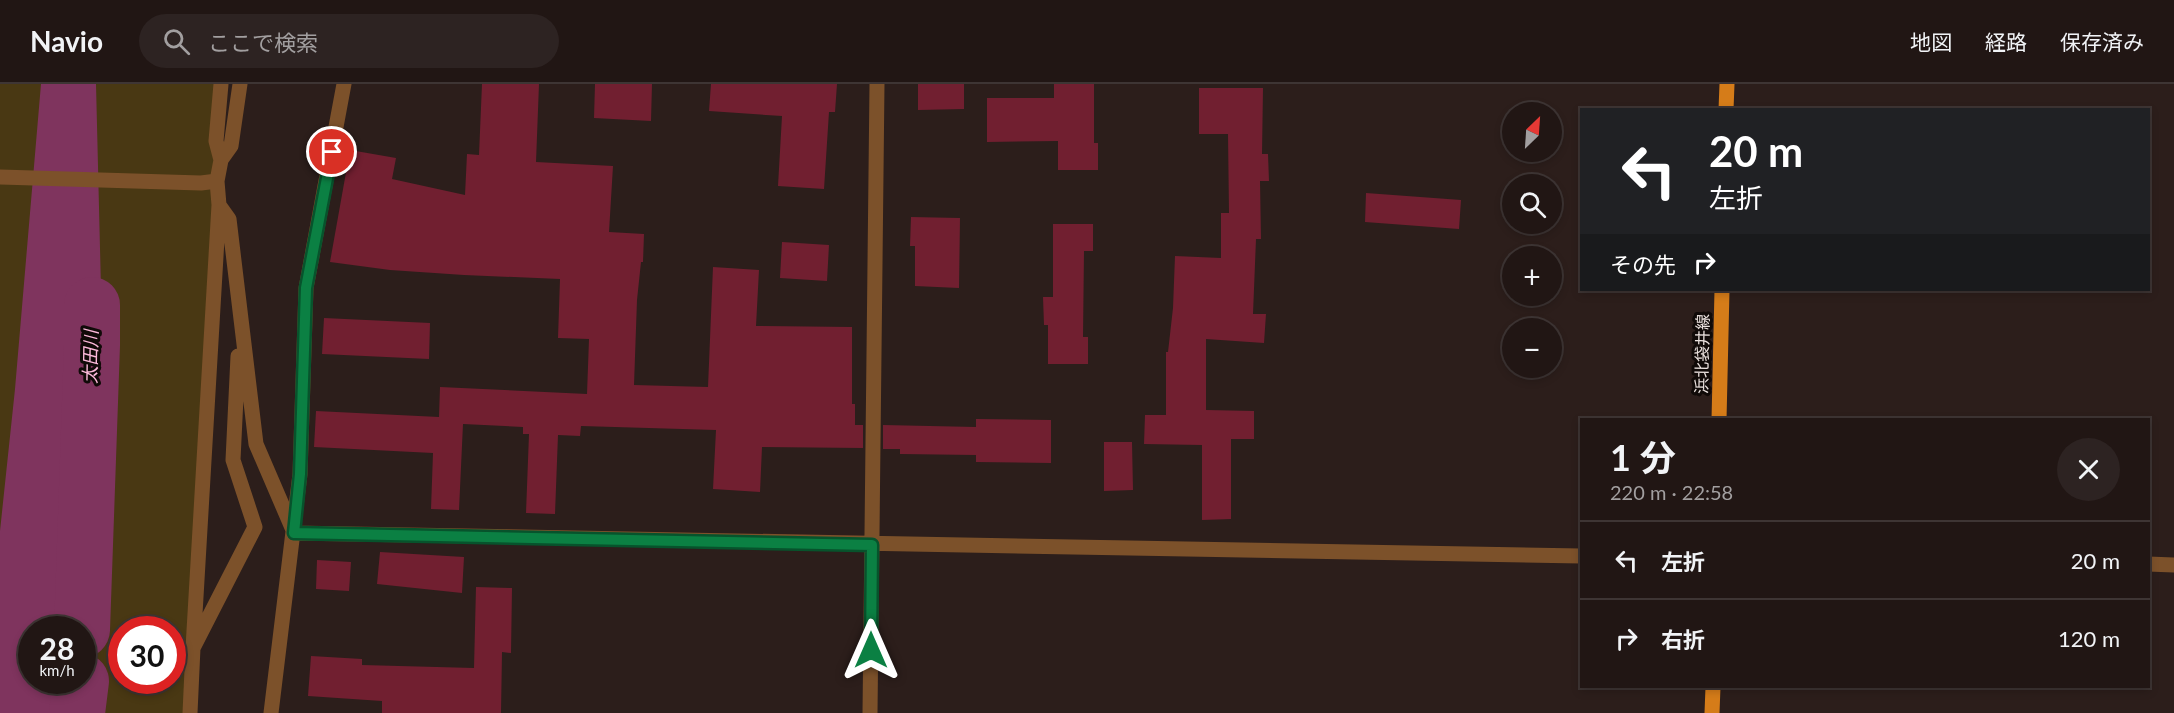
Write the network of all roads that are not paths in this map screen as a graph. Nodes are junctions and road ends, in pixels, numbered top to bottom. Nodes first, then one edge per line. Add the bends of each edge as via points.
1 (220, 84) edge
2 (240, 84) edge
3 (344, 84) edge
4 (877, 84) edge
5 (1727, 84) edge
6 (1726, 108) edge
7 (221, 160) junction
8 (0, 177) edge
9 (217, 181) junction
10 (219, 205) junction
11 (1722, 291) edge
12 (240, 314) junction
13 (1719, 418) edge
14 (294, 533) junction
15 (872, 545) junction
16 (1580, 556) edge
17 (2150, 564) edge
18 (2174, 565) edge
19 (193, 648) junction
20 (1713, 688) edge
21 (189, 713) edge
22 (271, 713) edge
23 (870, 713) edge
24 (1712, 713) edge

1 - 7 street via 216,141
2 - 7 street via 231,146
3 - 14 street via 306,288 300,474
4 - 15 street
5 - 6 main road
7 - 9 street
8 - 9 street
9 - 10 street
10 - 12 street via 228,219
10 - 19 street
11 - 13 main road, 浜北袋井線
12 - 14 street via 256,444
12 - 19 street via 233,460 255,527
14 - 15 street
14 - 22 street
15 - 16 street
15 - 23 street
17 - 18 street
19 - 21 street
20 - 24 main road

